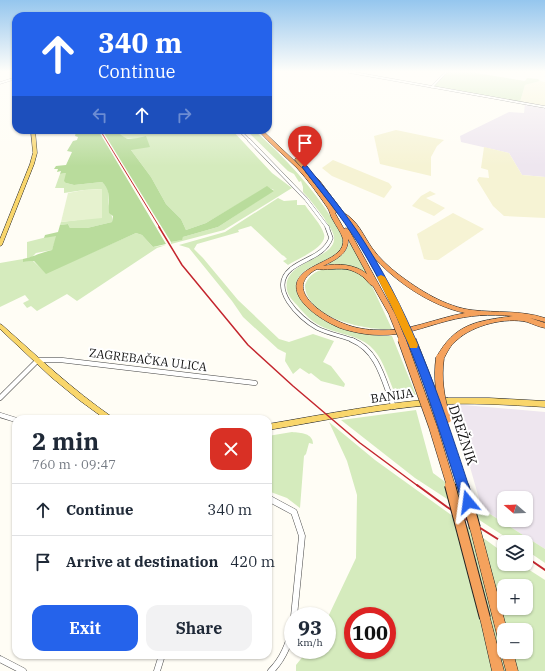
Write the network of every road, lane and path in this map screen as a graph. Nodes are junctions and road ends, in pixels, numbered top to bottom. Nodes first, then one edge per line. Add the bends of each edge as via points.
1 (524, 103) edge
2 (545, 107) edge
3 (33, 134) edge
4 (243, 134) edge
5 (264, 134) edge
6 (270, 134) edge
7 (331, 208) junction
8 (342, 214) junction
9 (0, 245) edge
10 (312, 270) junction
11 (385, 292) junction
12 (482, 312) junction
13 (464, 316) junction
14 (519, 318) junction
15 (545, 320) edge
16 (0, 326) edge
17 (545, 326) edge
18 (38, 360) junction
19 (255, 383) dead end
20 (0, 398) edge
21 (545, 404) edge
22 (394, 407) junction
23 (0, 415) edge
24 (104, 415) edge
25 (12, 419) edge
26 (272, 426) edge
27 (453, 452) junction
28 (272, 500) edge
29 (295, 607) edge
30 (500, 623) edge
31 (284, 653) edge
32 (161, 659) edge
33 (509, 659) edge
34 (0, 660) edge
35 (23, 671) edge
36 (157, 671) edge
37 (271, 671) edge
38 (498, 671) edge
39 (512, 671) edge

1 - 2 street
3 - 9 main road via 35,153 32,164
4 - 22 street via 317,212 331,237 324,249 289,271 282,283 284,294 300,315 315,326 358,342 370,351
5 - 7 highway via 300,169
6 - 8 highway via 305,167
7 - 10 highway via 331,214 345,235 346,244 338,255
7 - 11 highway
8 - 11 highway via 362,244
8 - 12 highway via 350,218 381,262 402,280 442,303
10 - 11 highway via 332,266 353,269 369,278 376,289
10 - 13 highway via 300,282 304,299 324,316 353,329 400,332
11 - 27 highway, DREŽNIK, bridge via 400,314
11 - 38 highway, DREŽNIK, bridge via 436,433 463,528
12 - 13 highway
12 - 15 highway via 510,312
13 - 14 highway
14 - 17 highway
14 - 27 highway, bridge via 467,328 448,344 440,358 439,388 454,441
16 - 18 main road
18 - 19 street, ZAGREBAČKA ULICA via 61,360
18 - 20 street
18 - 24 main road via 87,404
21 - 22 main road, BANIJA via 456,401
22 - 26 main road, BANIJA
23 - 25 street
27 - 30 highway, DREŽNIK, bridge
28 - 29 street via 294,512 302,536
31 - 37 street via 280,663
32 - 36 street
33 - 39 highway
34 - 35 street

